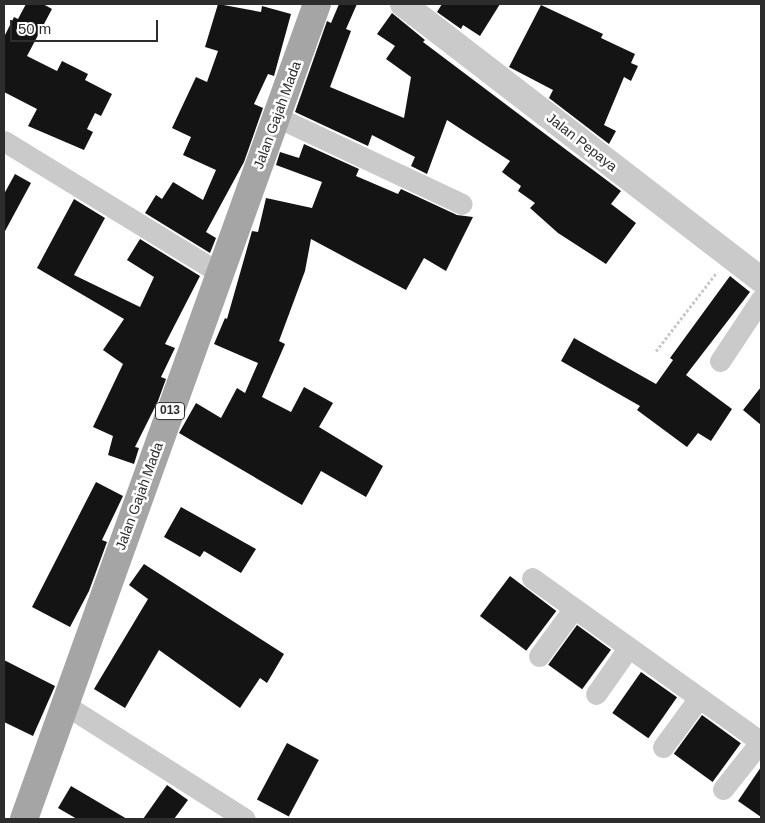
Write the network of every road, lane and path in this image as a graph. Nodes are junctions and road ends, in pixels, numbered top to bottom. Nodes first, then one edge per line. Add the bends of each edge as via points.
1 (317, 4) edge
2 (403, 4) edge
3 (277, 117) junction
4 (4, 141) edge
5 (462, 204) dead end
6 (729, 256) junction
7 (219, 273) junction
8 (761, 280) edge
9 (761, 299) edge
10 (656, 351) dead end
11 (720, 361) dead end
12 (532, 578) dead end
13 (574, 608) junction
14 (629, 647) junction
15 (539, 656) dead end
16 (596, 694) dead end
17 (699, 698) junction
18 (64, 704) junction
19 (761, 741) edge
20 (663, 747) dead end
21 (723, 789) dead end
22 (24, 819) edge
23 (245, 819) edge

1 - 3 main road, Jalan Gajah Mada / 013
2 - 6 street, Jalan Pepaya
3 - 5 street
3 - 7 main road, Jalan Gajah Mada / 013
4 - 7 street
6 - 8 street, Jalan Pepaya
6 - 10 path
7 - 18 main road, Jalan Gajah Mada / 013
9 - 11 street
12 - 13 street
13 - 14 street
13 - 15 street
14 - 16 street
14 - 17 street
17 - 19 street
17 - 20 street
18 - 22 main road, Jalan Gajah Mada / 013
18 - 23 street
19 - 21 street

